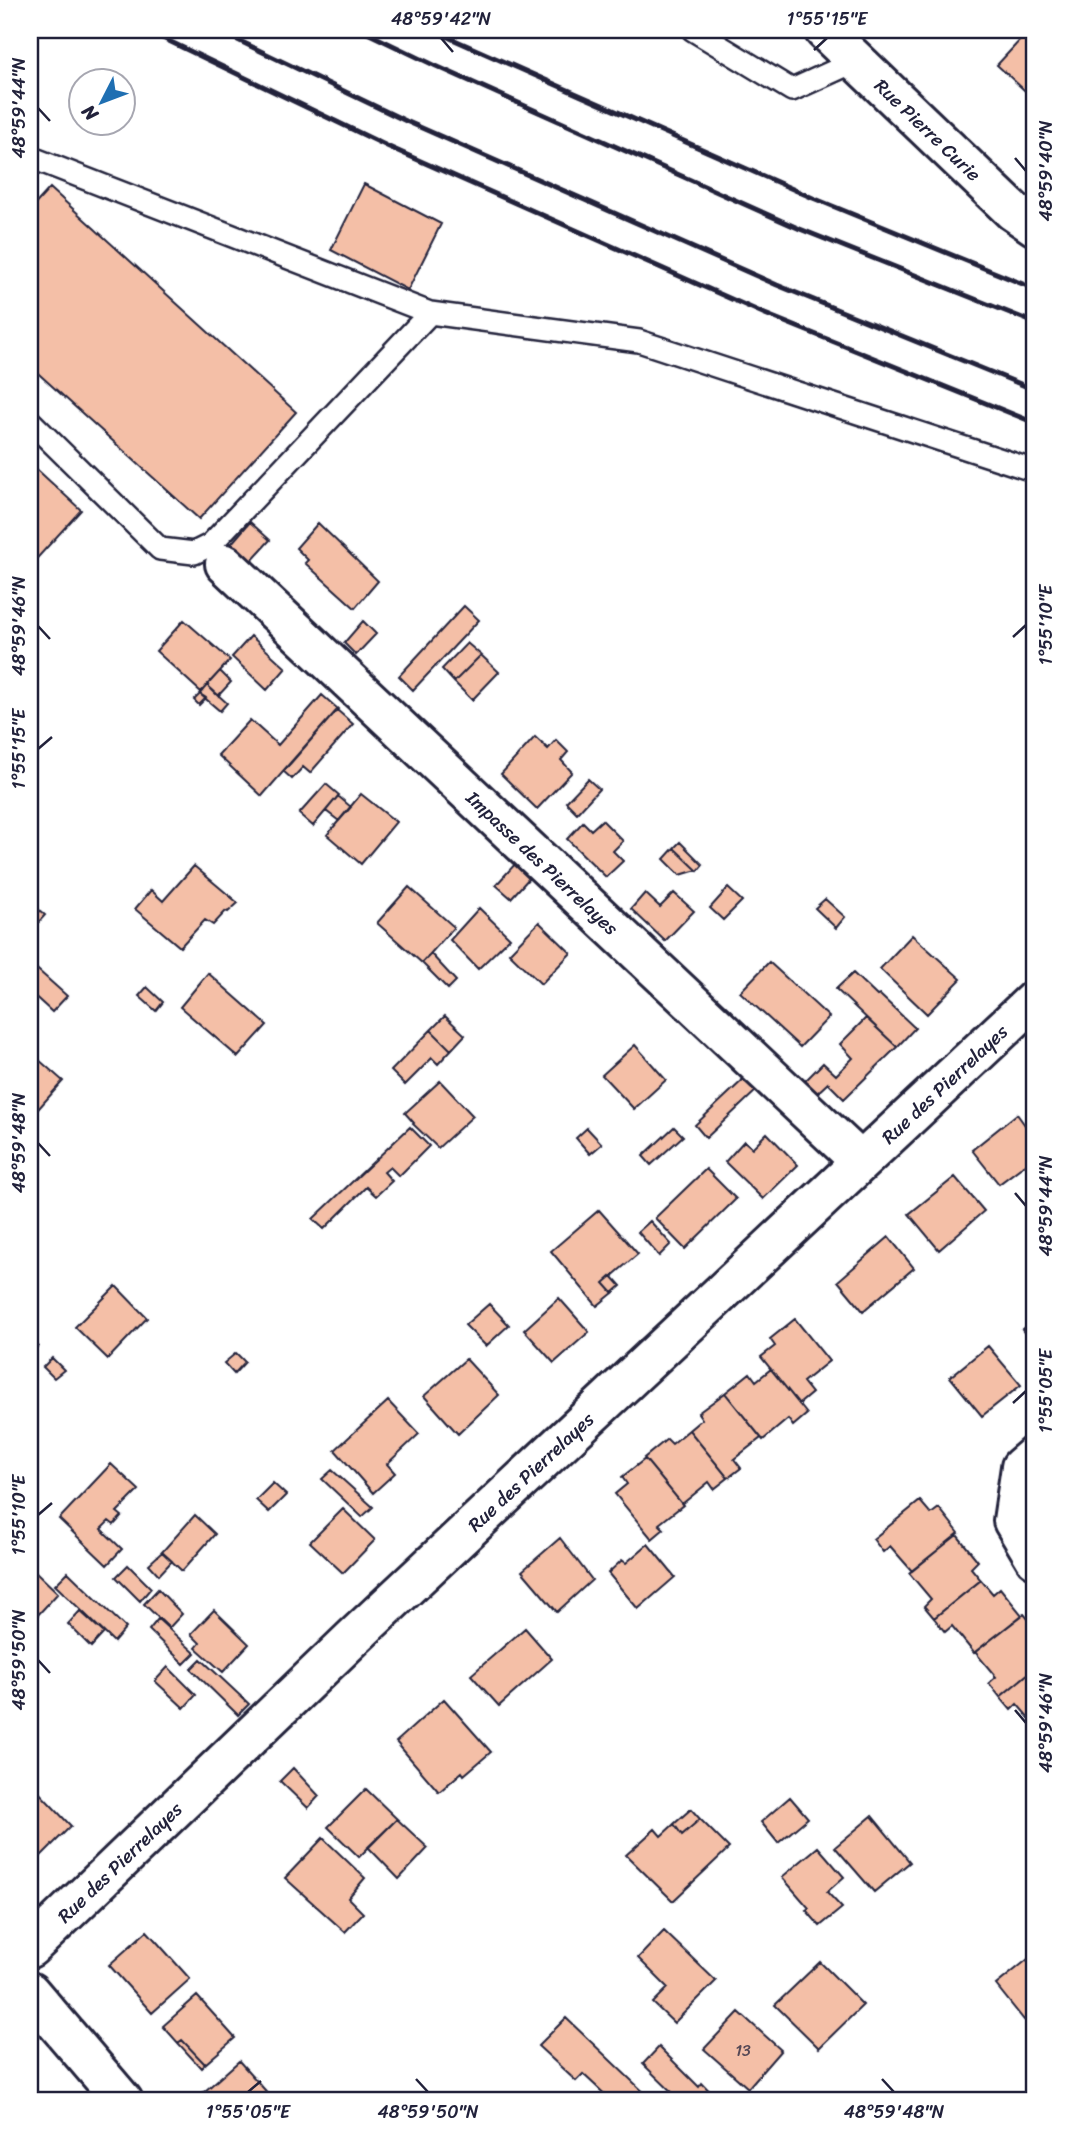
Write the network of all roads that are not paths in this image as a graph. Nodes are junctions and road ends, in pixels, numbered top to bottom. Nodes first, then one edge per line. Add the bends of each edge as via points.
1 (693, 30) edge
2 (824, 30) edge
3 (856, 61) junction
4 (30, 157) edge
5 (1035, 226) edge
6 (430, 313) junction
7 (30, 421) edge
8 (1035, 471) edge
9 (225, 564) dead end
10 (1035, 999) edge
11 (860, 1161) junction
12 (1035, 1455) edge
13 (1035, 1558) edge
14 (30, 1948) edge
15 (30, 1992) edge
16 (123, 2101) edge

1 - 3 lane via 792,89
2 - 3 street, Rue Pierre Curie
3 - 5 street, Rue Pierre Curie via 1013,211
4 - 6 lane
6 - 7 lane via 210,545 194,553 160,550
6 - 8 lane via 639,341
9 - 11 street, Impasse des Pierrelayes
10 - 11 street, Rue des Pierrelayes
11 - 14 street, Rue des Pierrelayes
12 - 13 street via 1021,1467 1013,1521
15 - 16 street

